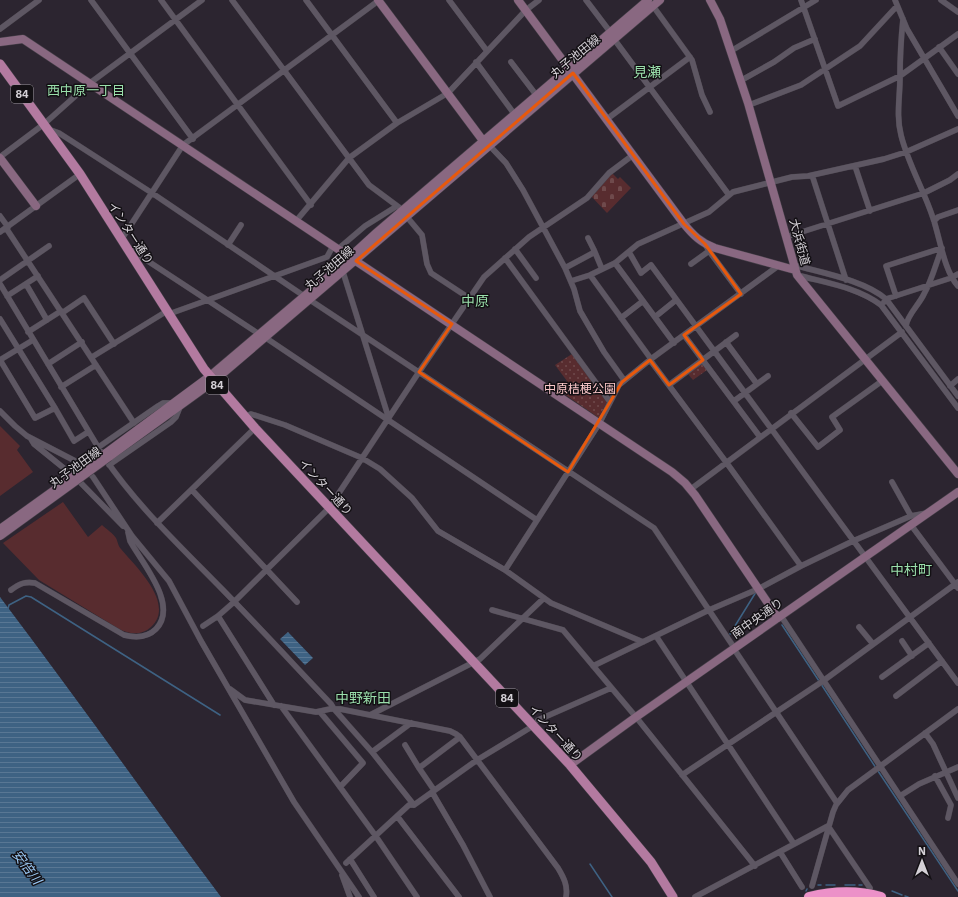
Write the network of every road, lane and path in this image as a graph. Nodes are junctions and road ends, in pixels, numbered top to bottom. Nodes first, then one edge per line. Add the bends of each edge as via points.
1 (39, 0) edge
2 (91, 0) edge
3 (161, 0) edge
4 (202, 0) edge
5 (232, 0) edge
6 (306, 0) edge
7 (449, 0) edge
8 (518, 0) edge
9 (540, 0) edge
10 (586, 0) edge
11 (660, 0) edge
12 (711, 0) edge
13 (802, 0) edge
14 (816, 0) edge
15 (941, 0) edge
16 (380, 1) edge
17 (651, 3) edge
18 (896, 3) edge
19 (804, 7) junction
20 (526, 10) junction
21 (958, 12) edge
22 (903, 19) junction
23 (175, 20) junction
24 (0, 29) edge
25 (958, 34) edge
26 (332, 36) junction
27 (612, 36) junction
28 (815, 39) junction
29 (0, 42) edge
30 (939, 48) junction
31 (487, 51) junction
32 (731, 51) junction
33 (130, 53) junction
34 (690, 56) junction
35 (924, 58) junction
36 (476, 62) junction
37 (512, 62) dead end
38 (0, 64) edge
39 (825, 69) junction
40 (571, 71) junction
41 (284, 72) junction
42 (958, 74) edge
43 (900, 76) junction
44 (740, 81) junction
45 (90, 83) junction
46 (649, 87) junction
47 (448, 93) junction
48 (537, 96) junction
49 (748, 105) junction
50 (238, 106) junction
51 (710, 112) dead end
52 (515, 114) junction
53 (958, 116) edge
54 (607, 119) junction
55 (397, 123) junction
56 (46, 127) junction
57 (958, 129) edge
58 (193, 139) junction
59 (487, 143) junction
60 (183, 145) junction
61 (906, 152) junction
62 (633, 155) junction
63 (0, 158) edge
64 (348, 158) junction
65 (855, 166) junction
66 (80, 174) junction
67 (958, 174) edge
68 (812, 175) junction
69 (771, 183) junction
70 (152, 193) junction
71 (924, 193) junction
72 (729, 195) junction
73 (311, 205) junction
74 (36, 206) junction
75 (958, 210) edge
76 (402, 211) junction
77 (870, 211) junction
78 (0, 216) edge
79 (296, 221) junction
80 (934, 221) junction
81 (684, 224) junction
82 (828, 224) junction
83 (241, 225) dead end
84 (544, 226) junction
85 (7, 227) junction
86 (0, 232) edge
87 (786, 237) junction
88 (588, 238) dead end
89 (123, 243) junction
90 (228, 245) junction
91 (49, 246) dead end
92 (335, 247) junction
93 (707, 247) junction
94 (942, 248) junction
95 (515, 249) junction
96 (594, 250) junction
97 (629, 252) junction
98 (504, 258) junction
99 (353, 259) junction
100 (27, 261) junction
101 (615, 262) junction
102 (691, 264) dead end
103 (778, 266) junction
104 (565, 268) junction
105 (602, 268) junction
106 (795, 270) junction
107 (343, 272) junction
108 (958, 274) edge
109 (590, 275) junction
110 (38, 276) junction
111 (275, 276) junction
112 (536, 278) dead end
113 (951, 278) junction
114 (0, 280) edge
115 (846, 280) junction
116 (571, 281) junction
117 (0, 284) edge
118 (26, 284) junction
119 (928, 285) junction
120 (958, 286) edge
121 (741, 294) junction
122 (7, 296) junction
123 (896, 296) junction
124 (307, 298) junction
125 (469, 298) junction
126 (886, 299) junction
127 (676, 300) junction
128 (208, 301) junction
129 (643, 301) junction
130 (881, 305) junction
131 (62, 312) junction
132 (168, 313) junction
133 (654, 317) junction
134 (621, 318) junction
135 (0, 319) edge
136 (47, 320) junction
137 (452, 324) junction
138 (696, 326) junction
139 (906, 326) junction
140 (28, 332) junction
141 (902, 332) junction
142 (362, 335) junction
143 (684, 335) junction
144 (736, 335) dead end
145 (262, 336) junction
146 (33, 340) junction
147 (82, 342) junction
148 (726, 342) junction
149 (674, 343) junction
150 (114, 344) junction
151 (18, 349) junction
152 (714, 351) junction
153 (92, 358) junction
154 (865, 359) junction
155 (0, 360) edge
156 (650, 360) junction
157 (703, 360) junction
158 (48, 364) junction
159 (96, 365) junction
160 (419, 372) junction
161 (768, 376) dead end
162 (212, 379) junction
163 (958, 379) edge
164 (624, 380) junction
165 (882, 381) junction
166 (757, 384) junction
167 (669, 385) junction
168 (950, 386) junction
169 (61, 387) junction
170 (745, 393) junction
171 (958, 396) edge
172 (734, 401) junction
173 (610, 402) junction
174 (176, 406) junction
175 (55, 408) junction
176 (958, 408) edge
177 (0, 411) edge
178 (792, 413) junction
179 (245, 417) junction
180 (389, 420) junction
181 (134, 422) junction
182 (599, 424) junction
183 (254, 428) junction
184 (771, 429) junction
185 (88, 432) junction
186 (29, 437) junction
187 (760, 437) junction
188 (98, 448) junction
189 (362, 458) junction
190 (77, 462) junction
191 (726, 462) junction
192 (109, 465) junction
193 (568, 472) junction
194 (956, 472) edge
195 (892, 482) dead end
196 (691, 489) junction
197 (192, 490) junction
198 (958, 492) edge
199 (329, 508) junction
200 (928, 513) junction
201 (911, 516) junction
202 (537, 520) junction
203 (157, 523) junction
204 (911, 525) junction
205 (0, 529) edge
206 (128, 530) junction
207 (0, 536) edge
208 (854, 541) junction
209 (865, 558) junction
210 (801, 566) junction
211 (266, 570) junction
212 (505, 570) junction
213 (957, 585) edge
214 (758, 589) junction
215 (11, 590) dead end
216 (544, 598) junction
217 (234, 602) junction
218 (297, 602) dead end
219 (492, 610) dead end
220 (709, 610) junction
221 (218, 616) junction
222 (779, 617) junction
223 (909, 617) junction
224 (521, 619) junction
225 (203, 626) dead end
226 (859, 627) dead end
227 (656, 636) junction
228 (902, 641) dead end
229 (642, 642) junction
230 (929, 643) junction
231 (873, 644) junction
232 (734, 649) junction
233 (912, 656) junction
234 (942, 661) junction
235 (474, 662) junction
236 (593, 666) junction
237 (958, 670) edge
238 (952, 675) junction
239 (882, 677) dead end
240 (686, 682) junction
241 (821, 682) junction
242 (958, 683) edge
243 (229, 688) junction
244 (611, 688) junction
245 (896, 696) dead end
246 (274, 705) junction
247 (281, 706) junction
248 (334, 709) junction
249 (958, 709) edge
250 (320, 712) junction
251 (776, 712) junction
252 (370, 715) junction
253 (636, 717) junction
254 (535, 723) junction
255 (411, 724) junction
256 (925, 733) junction
257 (460, 737) junction
258 (728, 744) junction
259 (405, 745) dead end
260 (372, 752) junction
261 (477, 760) junction
262 (570, 765) junction
263 (958, 767) edge
264 (419, 768) junction
265 (878, 768) junction
266 (946, 772) junction
267 (682, 775) junction
268 (935, 776) junction
269 (340, 787) junction
270 (433, 791) junction
271 (900, 796) junction
272 (958, 798) edge
273 (837, 803) junction
274 (414, 805) junction
275 (397, 816) junction
276 (948, 818) dead end
277 (828, 826) junction
278 (375, 835) junction
279 (794, 844) junction
280 (780, 852) junction
281 (755, 866) junction
282 (340, 869) junction
283 (958, 884) edge
284 (812, 886) dead end
285 (802, 887) dead end
286 (870, 888) dead end
287 (350, 897) edge
288 (359, 897) edge
289 (374, 897) edge
290 (417, 897) edge
291 (459, 897) edge
292 (490, 897) edge
293 (566, 897) edge
294 (673, 897) edge
295 (695, 897) edge
296 (809, 897) edge
297 (881, 897) edge

1 - 24 street
2 - 33 street
3 - 23 street
4 - 23 street
5 - 41 street
6 - 26 street
7 - 31 street
8 - 20 street
9 - 20 street
10 - 27 street
11 - 17 street, 丸子池田線
12 - 32 street, 大浜街道
13 - 19 street
14 - 19 street
15 - 21 street
16 - 26 street
16 - 47 street
17 - 27 street, 丸子池田線
17 - 34 street
18 - 22 street
18 - 39 street via 860,46
19 - 28 street
19 - 32 street
20 - 31 street
20 - 40 street
22 - 35 street
22 - 43 street
23 - 33 street
23 - 50 street
25 - 30 street
26 - 41 street
26 - 55 street
27 - 40 street, 丸子池田線
27 - 46 street
28 - 39 street
28 - 44 street via 794,48
29 - 45 street via 23,38
30 - 35 street
30 - 42 street
31 - 36 street
32 - 44 street, 大浜街道
33 - 45 street
33 - 58 street
34 - 46 street
34 - 51 street
35 - 43 street
35 - 53 street
36 - 47 street
36 - 52 street
37 - 48 street
38 - 56 main road, インター通り / 84
39 - 43 street via 838,106
39 - 49 street via 801,85
40 - 48 street, 丸子池田線
40 - 54 street
40 - 59 street, 丸子池田線
41 - 50 street
41 - 64 street
43 - 61 street via 898,110
44 - 49 street, 大浜街道
45 - 56 street
45 - 60 street
46 - 54 street
46 - 72 street
47 - 55 street
47 - 59 street
48 - 52 street, 丸子池田線
49 - 69 street, 大浜街道
50 - 58 street
50 - 73 street
52 - 59 street, 丸子池田線
54 - 62 street
55 - 64 street
56 - 63 street
56 - 66 main road, インター通り / 84
56 - 70 street
57 - 61 street
58 - 60 street
59 - 76 street, 丸子池田線
59 - 84 street via 506,163
60 - 70 street
60 - 79 street
61 - 65 street
61 - 71 street
62 - 81 street
62 - 84 street via 609,173 587,198
63 - 74 street
64 - 73 street
64 - 76 street via 369,185
65 - 68 street
65 - 77 street
66 - 74 street
66 - 89 main road, インター通り / 84
67 - 71 street
68 - 69 street
68 - 82 street
69 - 72 street
69 - 87 street, 大浜街道
70 - 89 street
70 - 90 street
71 - 77 street
71 - 80 street
72 - 81 street via 709,212
73 - 79 street
74 - 85 street
75 - 80 street
76 - 92 street via 365,226
76 - 99 street, 丸子池田線 via 376,233
76 - 125 street via 422,235 425,258 431,273
77 - 82 street
78 - 85 street
79 - 92 street
80 - 94 street
81 - 93 street
81 - 97 street via 638,244
82 - 87 street
82 - 115 street
83 - 90 street
84 - 95 street
84 - 104 street
85 - 86 street
85 - 100 street
87 - 106 street, 大浜街道
88 - 96 street
89 - 128 street
89 - 132 main road, インター通り / 84
90 - 111 street
91 - 100 street
92 - 99 street
92 - 111 street via 327,257
93 - 102 street
93 - 103 street
93 - 121 street
94 - 113 street
94 - 119 street
94 - 123 street via 886,266
95 - 98 street
95 - 112 street
96 - 104 street
96 - 105 street
97 - 101 street
97 - 127 street via 642,273 651,265
98 - 125 street via 484,277
98 - 173 street
99 - 107 street, 丸子池田線
99 - 124 street, 丸子池田線
99 - 137 street
100 - 110 street
100 - 114 street
101 - 105 street
101 - 129 street
103 - 106 street
103 - 121 street
104 - 116 street
105 - 109 street
106 - 115 street
106 - 130 street via 860,292
106 - 154 street, 大浜街道
107 - 124 street, 丸子池田線
107 - 142 street
108 - 113 street
109 - 116 street
109 - 134 street
110 - 118 street
110 - 131 street
111 - 124 street
111 - 128 street
113 - 119 street
113 - 120 street
115 - 126 street via 872,288
116 - 164 street via 580,312
117 - 122 street
118 - 122 street
118 - 136 street
119 - 123 street
119 - 139 street
121 - 138 street
122 - 140 street
123 - 126 street
124 - 142 street
124 - 145 street, 丸子池田線
125 - 137 street
126 - 130 street
126 - 139 street
127 - 133 street
127 - 138 street
128 - 132 street
128 - 145 street
129 - 133 street
129 - 134 street
130 - 141 street
131 - 136 street
131 - 147 street
131 - 150 street via 84,298
132 - 150 street
132 - 162 main road, インター通り / 84
133 - 149 street
134 - 156 street
135 - 151 street
136 - 140 street
137 - 160 street
137 - 182 street
138 - 143 street
138 - 152 street
139 - 168 street
140 - 146 street
141 - 154 street
141 - 176 street
142 - 160 street
142 - 180 street
143 - 149 street
143 - 157 street
144 - 148 street
145 - 162 street, 丸子池田線
145 - 180 street
146 - 151 street
146 - 158 street
147 - 153 street
147 - 158 street
148 - 152 street
148 - 166 street
149 - 156 street
150 - 153 street
151 - 155 street
151 - 175 street
152 - 157 street
152 - 170 street
153 - 159 street
154 - 165 street, 大浜街道
154 - 178 street
155 - 175 street via 35,418
156 - 164 street
156 - 167 street
157 - 167 street
157 - 172 street
158 - 169 street
159 - 169 street
159 - 181 street
160 - 180 street
160 - 193 street
161 - 166 street
162 - 174 street, 丸子池田線
162 - 179 main road, インター通り / 84
163 - 168 street
164 - 173 street
165 - 178 street via 832,418 840,430 818,447
165 - 194 street, 大浜街道
166 - 170 street
167 - 191 street
168 - 171 street
169 - 185 street
170 - 172 street
170 - 184 street
172 - 187 street
173 - 182 street
174 - 181 street via 163,404
174 - 192 street via 176,417 171,422
174 - 205 street, 丸子池田線, bridge
174 - 207 street, 丸子池田線, bridge
175 - 185 street via 74,441
177 - 186 street
178 - 184 street
179 - 183 main road, インター通り / 84
179 - 189 street via 251,414 285,425
180 - 189 street
180 - 202 street
181 - 188 street
182 - 193 street
182 - 196 street via 672,472
183 - 197 street
183 - 199 main road, インター通り / 84
184 - 187 street
184 - 208 street
185 - 188 street
186 - 190 street
186 - 206 street via 76,478
187 - 191 street
188 - 190 street
188 - 192 street
189 - 199 street
189 - 212 street via 412,498 438,531
190 - 206 street via 93,477
191 - 196 street
191 - 210 street
192 - 203 street
193 - 202 street
193 - 220 street via 654,528
195 - 201 street
196 - 214 street
197 - 203 street
197 - 211 street
198 - 200 street, 南中央通り
199 - 211 street
199 - 235 main road, インター通り / 84
200 - 201 street
200 - 204 street, 南中央通り
201 - 208 street
202 - 212 street
203 - 217 street
204 - 209 street, 南中央通り
204 - 213 street
206 - 215 street via 130,541 162,598 164,614 152,633 138,637 124,635 35,583 20,584
206 - 243 street via 169,581
208 - 209 street
208 - 210 street
209 - 222 street, 南中央通り
209 - 223 street
210 - 214 street
211 - 217 street
211 - 218 street
212 - 216 street
213 - 223 street
214 - 220 street
214 - 222 street
216 - 224 street
216 - 229 street
217 - 221 street
217 - 248 street
219 - 224 street
220 - 227 street
220 - 232 street
221 - 225 street
221 - 246 street
222 - 232 street, 南中央通り
222 - 241 street
223 - 230 street
223 - 231 street
224 - 235 street
224 - 236 street via 563,630
226 - 231 street
227 - 229 street
227 - 240 street
228 - 233 street
229 - 236 street
230 - 233 street
230 - 234 street
231 - 241 street
232 - 240 street, 南中央通り
232 - 251 street
233 - 239 street
234 - 238 street
234 - 245 street
235 - 252 street
235 - 254 main road, インター通り / 84
236 - 244 street
237 - 238 street
238 - 242 street
240 - 253 street, 南中央通り
240 - 258 street
241 - 251 street
241 - 265 street
243 - 246 street via 246,700
243 - 282 street via 294,802
244 - 253 street
244 - 254 street
246 - 247 street
247 - 250 street
247 - 269 street
248 - 250 street
248 - 252 street
248 - 260 street
249 - 256 street
250 - 269 street via 363,763
251 - 258 street
251 - 273 street
252 - 255 street
253 - 262 street, 南中央通り
253 - 267 street
254 - 261 street
254 - 262 main road, インター通り / 84
255 - 257 street via 450,731
255 - 260 street
256 - 265 street
256 - 266 street
257 - 261 street
257 - 264 street
258 - 267 street
258 - 279 street
259 - 264 street
260 - 274 street
261 - 270 street
261 - 293 street via 562,875 568,889
262 - 294 main road, インター通り / 84 via 651,862
263 - 266 street
264 - 270 street
265 - 271 street
265 - 273 street via 848,790
266 - 268 street
266 - 272 street
267 - 281 street
268 - 271 street
268 - 276 street via 951,805
269 - 278 street
270 - 274 street
270 - 292 street
271 - 283 street via 911,818
273 - 277 street
274 - 275 street via 409,805
275 - 278 street
275 - 291 street
277 - 279 street
277 - 284 street
277 - 286 street
278 - 289 street via 348,861
278 - 290 street
279 - 280 street
280 - 281 street
280 - 285 street
281 - 295 street
282 - 287 street
282 - 288 street
296 - 297 highway via 839,892

